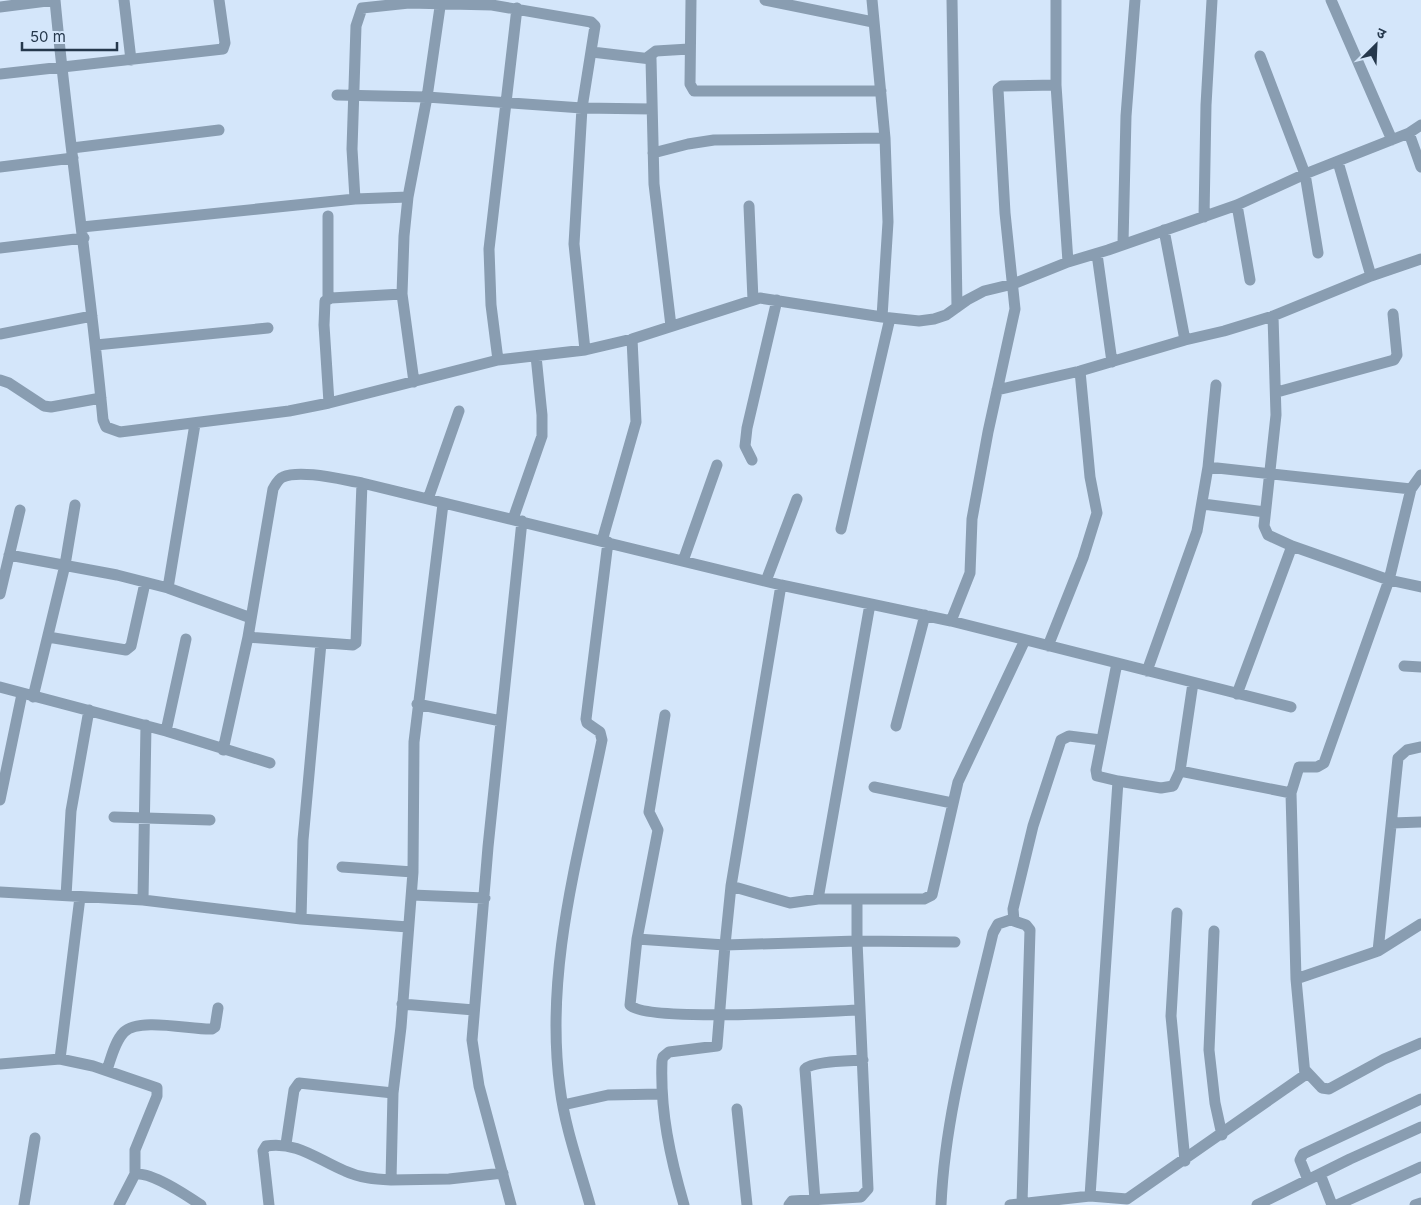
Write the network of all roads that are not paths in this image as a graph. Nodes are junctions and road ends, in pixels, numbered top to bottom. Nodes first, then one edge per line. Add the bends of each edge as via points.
1 (55, 0) edge
2 (124, 0) edge
3 (219, 0) edge
4 (691, 0) edge
5 (765, 0) edge
6 (872, 0) edge
7 (952, 0) edge
8 (1056, 0) edge
9 (1135, 0) edge
10 (1212, 0) edge
11 (1331, 0) edge
12 (441, 1) edge
13 (492, 3) edge
14 (0, 7) edge
15 (517, 8) junction
16 (872, 22) junction
17 (689, 49) junction
18 (592, 52) junction
19 (1260, 56) dead end
20 (648, 57) junction
21 (131, 60) junction
22 (60, 66) junction
23 (0, 74) edge
24 (1056, 85) junction
25 (881, 91) junction
26 (337, 95) dead end
27 (354, 97) junction
28 (427, 97) junction
29 (507, 103) junction
30 (582, 108) junction
31 (652, 109) junction
32 (1421, 126) edge
33 (220, 130) dead end
34 (1409, 133) junction
35 (885, 138) junction
36 (1392, 140) junction
37 (72, 153) junction
38 (653, 153) junction
39 (1338, 162) junction
40 (1421, 166) edge
41 (0, 167) edge
42 (1305, 174) junction
43 (408, 197) junction
44 (355, 199) junction
45 (1237, 205) junction
46 (749, 206) dead end
47 (328, 216) dead end
48 (1204, 217) junction
49 (1164, 230) junction
50 (83, 233) junction
51 (1123, 243) junction
52 (0, 248) edge
53 (1318, 253) dead end
54 (1097, 254) junction
55 (1421, 259) edge
56 (1068, 262) junction
57 (1370, 276) junction
58 (1250, 280) dead end
59 (1013, 284) junction
60 (402, 294) junction
61 (328, 299) junction
62 (753, 300) junction
63 (777, 300) junction
64 (957, 307) junction
65 (1393, 314) dead end
66 (92, 316) junction
67 (1273, 316) junction
68 (886, 318) junction
69 (671, 326) junction
70 (268, 328) dead end
71 (0, 334) edge
72 (632, 339) junction
73 (1184, 340) junction
74 (96, 345) junction
75 (585, 350) junction
76 (536, 356) junction
77 (498, 360) junction
78 (1112, 362) junction
79 (1080, 371) junction
80 (0, 380) edge
81 (414, 382) junction
82 (1216, 385) dead end
83 (996, 390) junction
84 (1277, 392) junction
85 (101, 398) junction
86 (329, 403) junction
87 (459, 411) dead end
88 (195, 424) junction
89 (752, 460) dead end
90 (717, 466) dead end
91 (1208, 467) junction
92 (1271, 472) junction
93 (1421, 475) edge
94 (362, 483) junction
95 (1411, 489) junction
96 (797, 499) dead end
97 (428, 500) junction
98 (443, 504) junction
99 (1203, 504) junction
100 (76, 505) dead end
101 (20, 510) dead end
102 (1264, 512) junction
103 (518, 520) junction
104 (841, 529) dead end
105 (605, 542) junction
106 (1292, 546) junction
107 (10, 555) junction
108 (683, 561) junction
109 (65, 565) junction
110 (1388, 580) junction
111 (766, 581) junction
112 (145, 583) junction
113 (781, 585) junction
114 (1421, 587) edge
115 (168, 588) junction
116 (0, 594) edge
117 (870, 604) junction
118 (924, 616) junction
119 (251, 618) junction
120 (951, 620) junction
121 (48, 637) junction
122 (248, 637) junction
123 (186, 639) dead end
124 (1025, 640) junction
125 (321, 643) junction
126 (1048, 646) junction
127 (1117, 663) junction
128 (1404, 666) dead end
129 (1421, 667) edge
130 (1147, 671) junction
131 (1193, 683) junction
132 (0, 687) edge
133 (22, 694) junction
134 (1237, 694) junction
135 (33, 697) junction
136 (417, 704) junction
137 (1291, 707) dead end
138 (89, 710) junction
139 (665, 715) dead end
140 (501, 721) junction
141 (146, 725) junction
142 (896, 726) dead end
143 (166, 730) junction
144 (1101, 740) junction
145 (1421, 747) edge
146 (222, 750) junction
147 (270, 764) dead end
148 (1180, 771) junction
149 (1118, 782) junction
150 (874, 787) dead end
151 (1291, 793) junction
152 (0, 800) edge
153 (952, 803) junction
154 (114, 817) dead end
155 (145, 818) junction
156 (210, 820) dead end
157 (1421, 822) edge
158 (1392, 823) junction
159 (342, 867) dead end
160 (413, 872) junction
161 (731, 886) junction
162 (0, 892) edge
163 (412, 895) junction
164 (66, 896) junction
165 (80, 897) junction
166 (485, 898) junction
167 (818, 899) junction
168 (857, 899) junction
169 (143, 900) junction
170 (1177, 913) dead end
171 (301, 919) junction
172 (1013, 919) junction
173 (1421, 924) edge
174 (408, 927) junction
175 (1214, 931) dead end
176 (637, 939) junction
177 (858, 941) junction
178 (955, 942) dead end
179 (725, 945) junction
180 (1378, 951) junction
181 (1296, 979) junction
182 (402, 1004) junction
183 (218, 1008) dead end
184 (474, 1010) junction
185 (860, 1010) junction
186 (719, 1015) junction
187 (1421, 1043) edge
188 (60, 1059) junction
189 (863, 1060) junction
190 (0, 1064) edge
191 (107, 1070) junction
192 (1306, 1071) junction
193 (393, 1093) junction
194 (661, 1094) junction
195 (1421, 1099) edge
196 (563, 1105) junction
197 (737, 1109) dead end
198 (1421, 1127) edge
199 (1222, 1135) junction
200 (35, 1138) dead end
201 (286, 1144) junction
202 (1185, 1161) junction
203 (1421, 1167) edge
204 (503, 1173) junction
205 (135, 1174) junction
206 (1320, 1174) junction
207 (391, 1180) junction
208 (1308, 1180) junction
209 (1090, 1196) junction
210 (815, 1200) junction
211 (1128, 1202) edge
212 (1421, 1203) edge
213 (1016, 1204) edge
214 (1261, 1204) edge
215 (24, 1205) edge
216 (119, 1205) edge
217 (201, 1205) edge
218 (269, 1205) edge
219 (511, 1205) edge
220 (590, 1205) edge
221 (684, 1205) edge
222 (747, 1205) edge
223 (789, 1205) edge
224 (941, 1205) edge
225 (1332, 1205) edge
226 (1337, 1205) edge
227 (1415, 1205) edge

1 - 14 street
1 - 22 street
2 - 21 street
3 - 21 street via 226,43 223,49
4 - 17 street
5 - 16 street
6 - 16 street
7 - 64 street
8 - 24 street
9 - 51 street via 1126,116
10 - 48 street
11 - 36 street
12 - 13 street
12 - 27 street via 362,8 356,26
12 - 28 street
13 - 15 street
15 - 18 street via 591,22 595,26
15 - 29 street
16 - 25 street
17 - 20 street via 656,51
17 - 25 street via 690,84 694,91
18 - 20 street
18 - 30 street
19 - 42 street
20 - 31 street via 652,62
21 - 22 street
22 - 23 street
22 - 37 street
24 - 56 street
24 - 59 street via 1002,86 998,89 1005,213
25 - 35 street
26 - 27 street
27 - 28 street
27 - 44 street
28 - 29 street
28 - 43 street
29 - 30 street
29 - 77 street via 488,249
30 - 31 street
30 - 75 street via 574,244
31 - 38 street
32 - 34 street
33 - 37 street
34 - 36 street
34 - 40 street
35 - 38 street via 714,140
35 - 68 street via 888,222
36 - 39 street
37 - 41 street
37 - 50 street
38 - 69 street
39 - 42 street
39 - 57 street
42 - 45 street
42 - 53 street
43 - 44 street
43 - 60 street
44 - 50 street
45 - 48 street
45 - 58 street
46 - 62 street
47 - 61 street
48 - 49 street
49 - 51 street
49 - 73 street
50 - 52 street
50 - 66 street
51 - 54 street
54 - 56 street
54 - 78 street
55 - 57 street
56 - 59 street
57 - 67 street
59 - 64 street via 984,291
59 - 83 street via 1014,308
60 - 61 street
60 - 81 street
61 - 86 street via 323,304
62 - 63 street
62 - 69 street
63 - 68 street
63 - 89 street via 747,428 745,446
64 - 68 street via 934,319
65 - 84 street via 1397,355 1394,360
66 - 71 street
66 - 74 street
67 - 73 street
67 - 84 street
68 - 104 street
69 - 72 street
70 - 74 street
72 - 75 street
72 - 105 street via 636,422
73 - 78 street
74 - 85 street
75 - 76 street
76 - 77 street
76 - 103 street via 542,436
77 - 81 street
78 - 79 street
79 - 83 street
79 - 126 street via 1090,478 1097,513
80 - 85 street via 9,382 44,406
81 - 86 street
82 - 91 street
83 - 120 street via 972,519 970,573
84 - 92 street
85 - 88 street via 103,420 112,431
86 - 88 street
87 - 97 street
88 - 115 street
90 - 108 street
91 - 92 street
91 - 99 street
92 - 95 street
92 - 102 street
93 - 95 street
94 - 97 street
94 - 119 street via 303,475 288,475 277,482 273,489
94 - 125 street via 358,641 353,645
95 - 110 street
96 - 111 street
97 - 98 street
98 - 103 street
98 - 136 street
99 - 102 street
99 - 130 street via 1187,560
100 - 109 street
101 - 107 street
102 - 106 street via 1268,535
103 - 105 street
103 - 140 street
105 - 108 street
105 - 196 street via 586,719 600,732 602,740 559,956 556,1038
106 - 110 street
106 - 134 street
107 - 109 street
107 - 116 street
108 - 111 street
109 - 112 street
109 - 121 street
110 - 114 street
110 - 151 street via 1324,763 1317,767 1299,767
111 - 113 street
112 - 115 street
112 - 121 street via 131,646 126,650
113 - 117 street
113 - 161 street
115 - 119 street
117 - 118 street
117 - 167 street
118 - 120 street
118 - 142 street
119 - 122 street
120 - 124 street
121 - 135 street
122 - 125 street
122 - 146 street
123 - 143 street
124 - 126 street
124 - 153 street via 970,754
125 - 171 street via 302,840
126 - 127 street
127 - 130 street
127 - 144 street
128 - 129 street
130 - 131 street
131 - 134 street
131 - 148 street
132 - 133 street
133 - 135 street
133 - 152 street
134 - 137 street
135 - 138 street
136 - 140 street
136 - 160 street
138 - 141 street
138 - 164 street via 70,811
139 - 176 street via 649,812 658,830
140 - 166 street
141 - 143 street
141 - 155 street
143 - 146 street
144 - 149 street via 1097,776
144 - 172 street via 1066,736 1062,740 1026,848
145 - 158 street via 1407,750 1398,758
146 - 147 street
148 - 149 street via 1173,786 1167,788
148 - 151 street
149 - 209 street
150 - 153 street
151 - 181 street
153 - 168 street via 931,897
154 - 155 street
155 - 156 street
155 - 169 street
157 - 158 street
158 - 180 street
159 - 160 street
160 - 163 street
161 - 167 street via 790,903
161 - 179 street
162 - 164 street
163 - 166 street
163 - 174 street
164 - 165 street
165 - 169 street
165 - 188 street
166 - 184 street
167 - 168 street
168 - 177 street
169 - 171 street
170 - 202 street via 1171,1016
171 - 174 street
172 - 213 street via 1030,930
172 - 224 street via 998,924 993,933 959,1076 948,1135
173 - 180 street
174 - 182 street
175 - 199 street via 1208,1050 1214,1102
176 - 179 street
176 - 186 street via 629,1000 633,1008 642,1012
177 - 178 street
177 - 179 street
177 - 185 street
179 - 186 street
180 - 181 street
181 - 192 street via 1300,1039
182 - 184 street
182 - 193 street
183 - 191 street via 212,1030 146,1025 128,1029 121,1036
184 - 204 street via 474,1062
185 - 186 street
185 - 189 street
186 - 194 street via 715,1048 669,1052 663,1057
187 - 192 street via 1384,1059 1329,1090 1322,1088
188 - 190 street
188 - 191 street
189 - 210 street via 868,1189 861,1196
189 - 210 street via 816,1064 805,1069
191 - 205 street via 150,1084 158,1091 134,1150
192 - 199 street via 1303,1077
193 - 201 street via 299,1083 294,1090
193 - 207 street
194 - 196 street via 608,1095
194 - 221 street via 666,1136
195 - 208 street via 1303,1154 1300,1160
196 - 220 street
197 - 222 street
198 - 206 street
199 - 202 street
200 - 215 street
201 - 207 street via 346,1172 370,1179
201 - 218 street via 266,1146 263,1151
202 - 211 street
203 - 226 street
204 - 207 street via 449,1180
204 - 219 street
205 - 216 street
205 - 217 street via 151,1176
206 - 208 street
206 - 225 street
208 - 214 street
209 - 211 street
209 - 213 street
210 - 223 street
212 - 227 street

